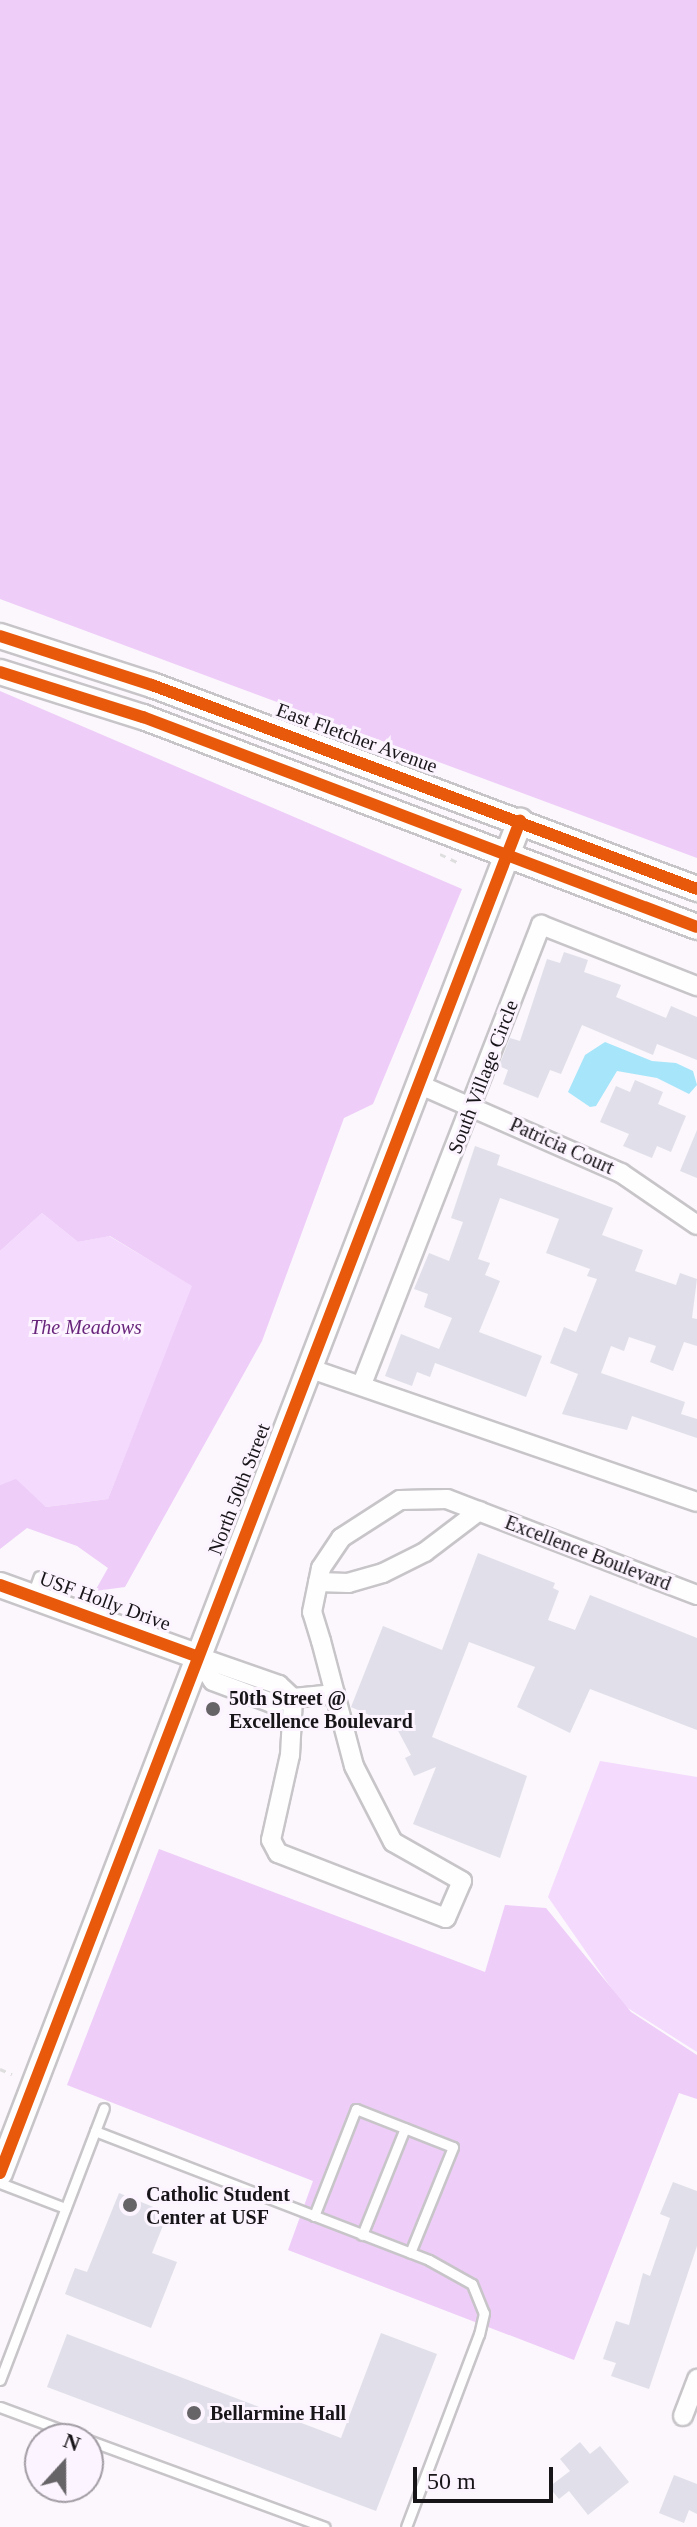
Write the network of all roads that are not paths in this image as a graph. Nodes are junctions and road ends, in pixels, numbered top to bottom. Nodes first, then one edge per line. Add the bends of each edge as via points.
1 (0, 636) edge
2 (0, 672) edge
3 (520, 821) junction
4 (507, 855) junction
5 (697, 889) edge
6 (697, 927) edge
7 (697, 986) edge
8 (418, 1084) junction
9 (473, 1106) junction
10 (697, 1225) edge
11 (308, 1368) junction
12 (362, 1384) junction
13 (697, 1502) edge
14 (479, 1511) junction
15 (318, 1582) junction
16 (0, 1585) edge
17 (697, 1595) edge
18 (196, 1656) junction
19 (335, 1694) junction
20 (293, 1698) junction
21 (104, 2108) dead end
22 (405, 2128) junction
23 (95, 2131) junction
24 (0, 2173) edge
25 (0, 2183) edge
26 (65, 2208) junction
27 (314, 2216) junction
28 (362, 2235) junction
29 (410, 2253) junction
30 (697, 2379) edge
31 (0, 2380) edge
32 (0, 2407) edge
33 (683, 2416) dead end
34 (44, 2423) edge
35 (104, 2445) edge
36 (325, 2527) edge
37 (406, 2527) edge

1 - 3 street, East Fletcher Avenue via 152,685
2 - 4 street via 143,717
3 - 4 street, North 50th Street
3 - 5 street, East Fletcher Avenue
4 - 6 street
4 - 8 street, North 50th Street
7 - 9 street, South Village Circle via 541,925
8 - 9 street, Patricia Court
8 - 11 street, North 50th Street
9 - 10 street, Patricia Court via 621,1173
9 - 12 street, South Village Circle
11 - 12 street
11 - 18 street, North 50th Street
12 - 13 street
14 - 15 street, Excellence Boulevard via 425,1552 383,1573 348,1583
14 - 15 street, Excellence Boulevard via 427,1496 400,1500 341,1538
14 - 17 street, Excellence Boulevard
15 - 19 street, Excellence Boulevard via 312,1612
16 - 18 street, USF Holly Drive via 36,1586
18 - 20 street via 213,1681 272,1703
18 - 24 street, North 50th Street
19 - 20 street
19 - 20 street, Excellence Boulevard via 354,1766 393,1842 462,1881 446,1918 278,1853 271,1840 290,1755
21 - 23 lane
22 - 27 lane via 356,2109
22 - 28 lane
22 - 29 lane via 453,2147
23 - 26 lane
23 - 27 lane
25 - 26 lane
26 - 31 lane
27 - 28 lane
28 - 29 lane
29 - 37 lane via 472,2284 484,2313
30 - 33 street
32 - 34 lane
35 - 36 lane

